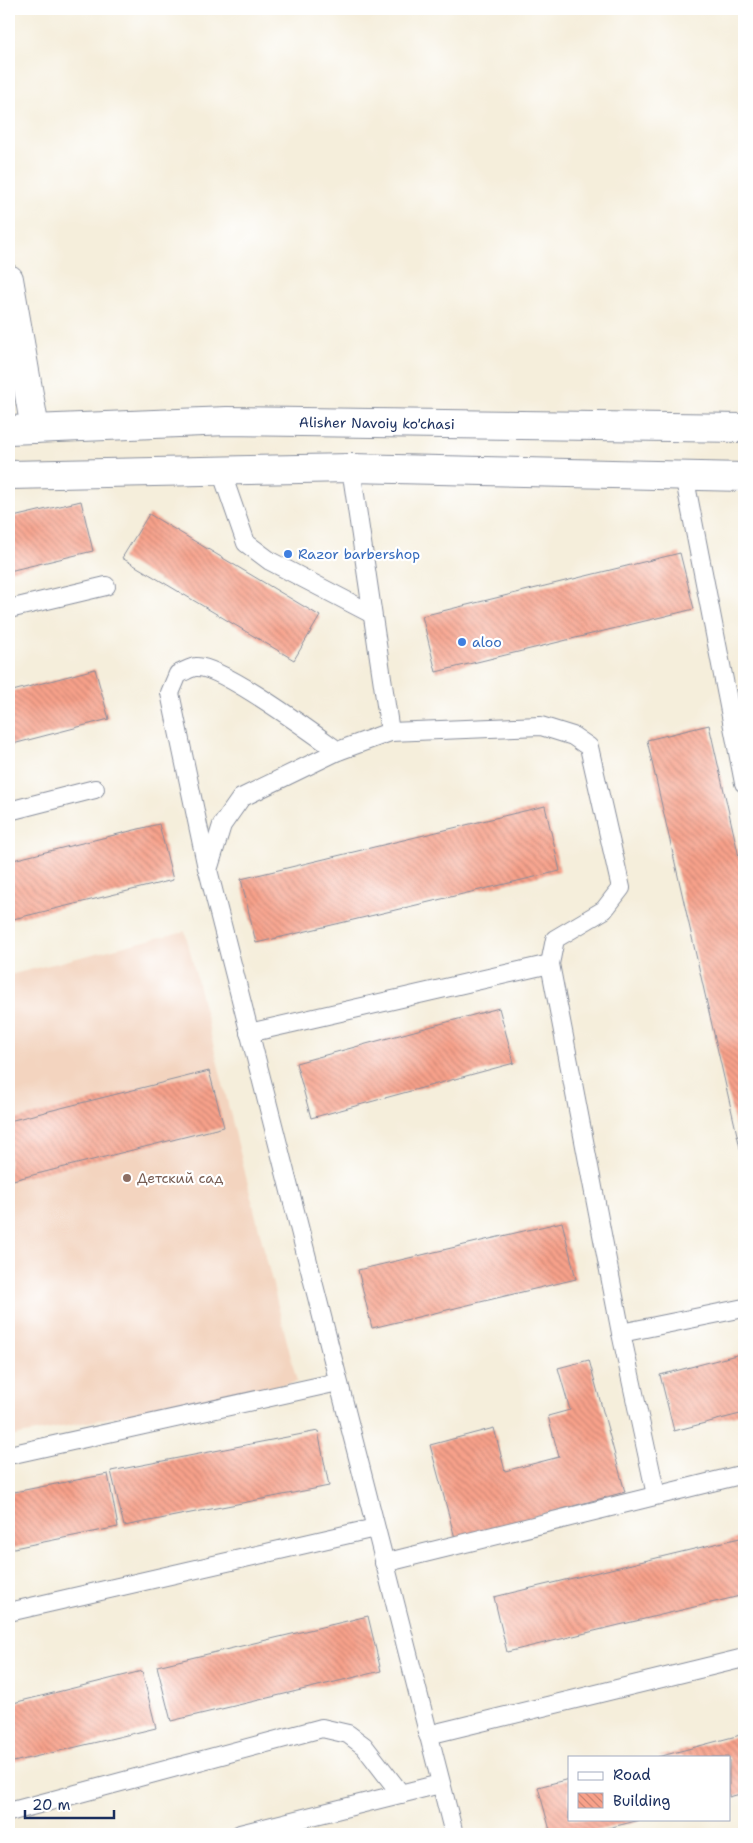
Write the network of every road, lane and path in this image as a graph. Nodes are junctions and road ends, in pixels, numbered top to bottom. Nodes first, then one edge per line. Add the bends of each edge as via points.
1 (9, 279) edge
2 (744, 428) edge
3 (22, 429) edge
4 (351, 468) junction
5 (221, 471) junction
6 (9, 475) edge
7 (684, 475) junction
8 (744, 477) edge
9 (106, 586) dead end
10 (9, 609) edge
11 (372, 614) junction
12 (390, 732) junction
13 (338, 751) junction
14 (744, 783) edge
15 (96, 788) dead end
16 (9, 811) edge
17 (208, 870) junction
18 (550, 964) junction
19 (249, 1033) junction
20 (744, 1308) edge
21 (622, 1332) junction
22 (338, 1382) junction
23 (9, 1455) edge
24 (744, 1474) edge
25 (656, 1496) junction
26 (375, 1528) junction
27 (384, 1563) junction
28 (9, 1612) edge
29 (744, 1658) edge
30 (428, 1735) junction
31 (440, 1784) junction
32 (400, 1794) junction
33 (9, 1812) edge
34 (240, 1834) edge
35 (454, 1834) edge

1 - 3 main road
2 - 3 main road, Alisher Navoiy ko'chasi via 227,421
4 - 5 main road
4 - 7 main road
4 - 11 lane
5 - 6 main road
5 - 11 lane via 246,543 270,561
7 - 8 main road
7 - 14 lane
9 - 10 lane
11 - 12 lane
12 - 13 lane
12 - 18 lane via 541,726 573,736 589,748 620,888 604,910 555,939
13 - 17 lane via 241,798 222,825
13 - 17 lane via 277,708 210,670 196,667 178,674 170,694
15 - 16 lane
17 - 19 lane
18 - 19 lane
18 - 21 lane
19 - 22 lane
20 - 21 lane
21 - 25 lane
22 - 23 lane
22 - 26 lane
24 - 25 lane
25 - 27 lane
26 - 27 lane
26 - 28 lane
27 - 30 lane
29 - 30 lane
30 - 31 lane
31 - 32 lane
31 - 35 lane
32 - 33 lane via 364,1746 348,1734 322,1728
32 - 34 lane

